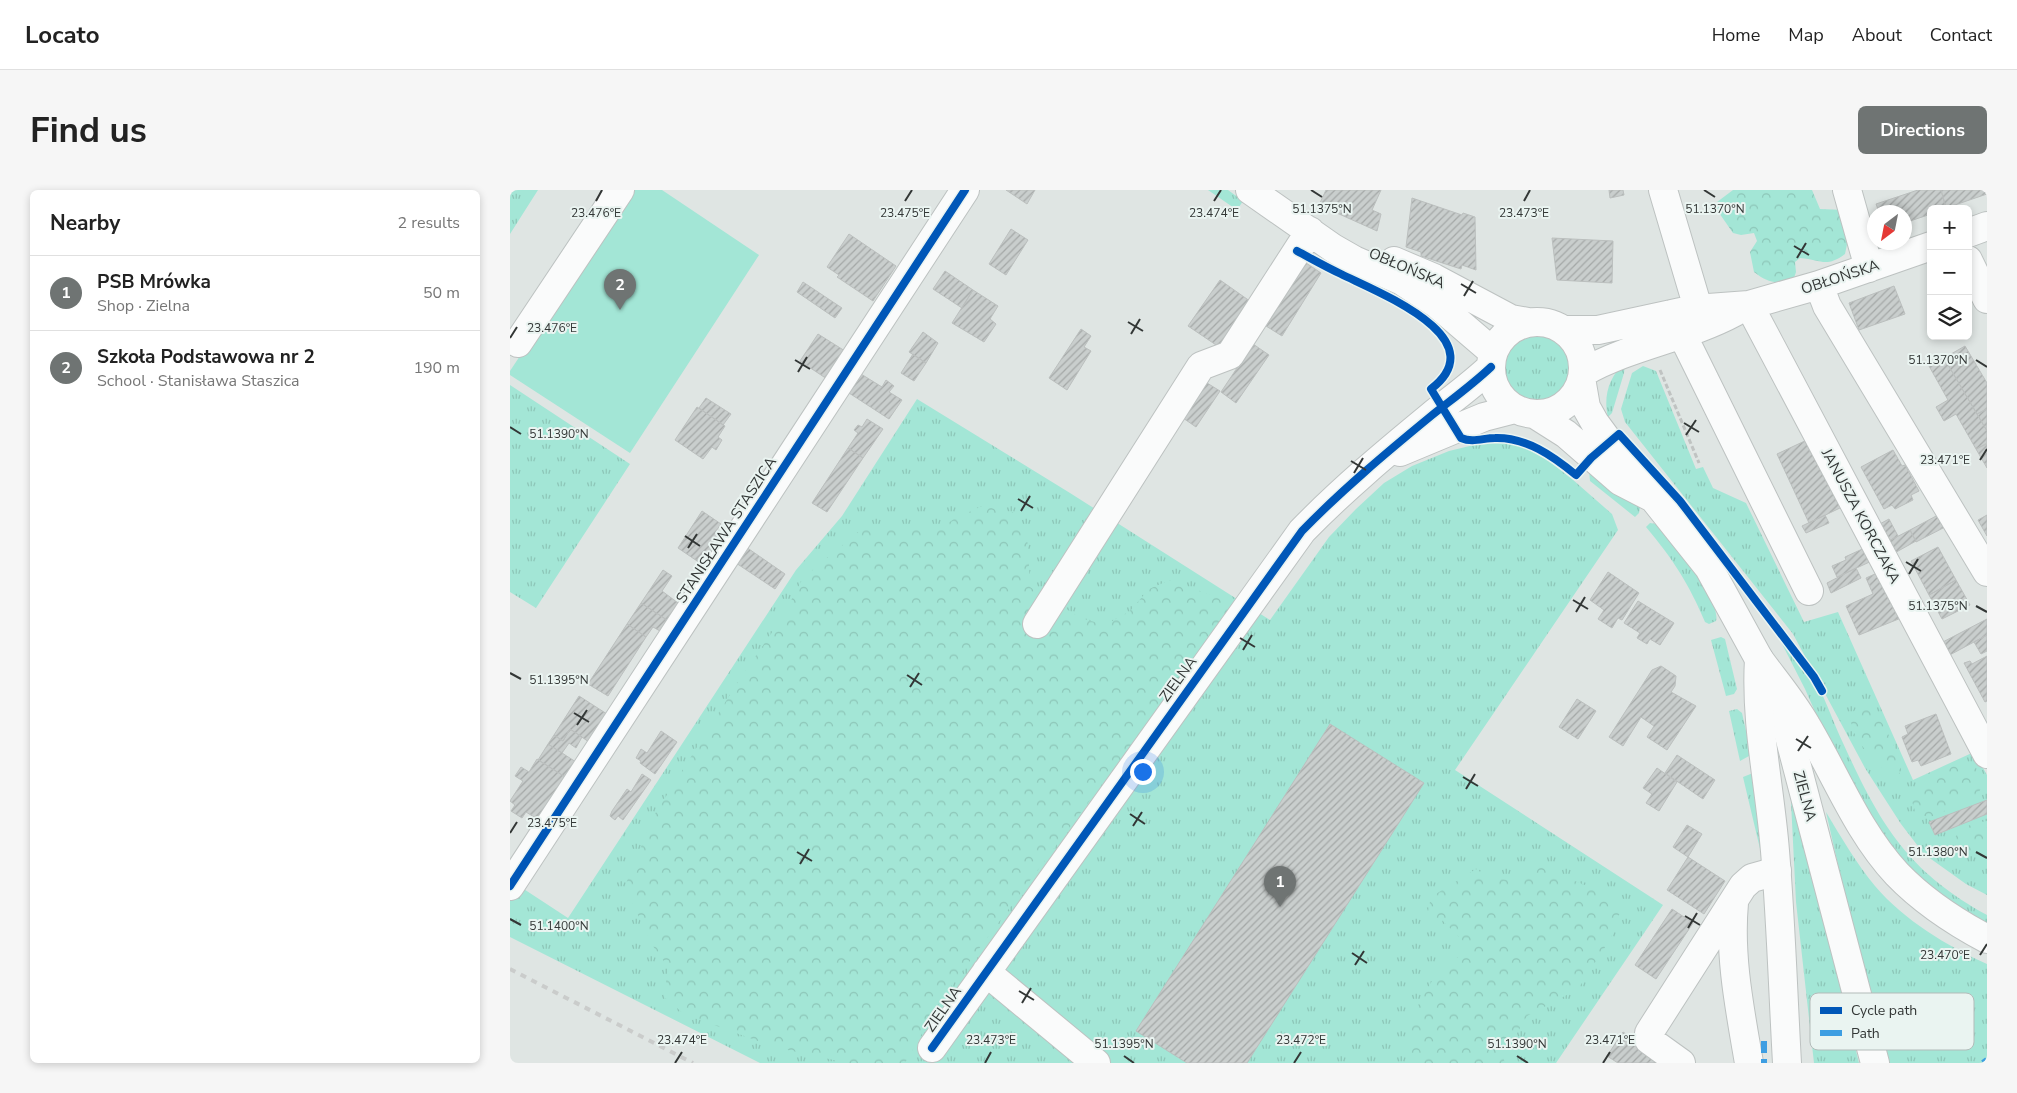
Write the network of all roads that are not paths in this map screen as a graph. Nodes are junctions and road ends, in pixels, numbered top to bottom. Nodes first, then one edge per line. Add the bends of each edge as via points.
1 (620, 190) edge
2 (965, 190) edge
3 (1250, 190) edge
4 (1663, 190) edge
5 (1847, 190) edge
6 (1987, 226) edge
7 (1310, 231) junction
8 (1972, 232) edge
9 (1927, 247) edge
10 (1869, 268) junction
11 (1972, 268) edge
12 (1819, 285) junction
13 (1987, 299) edge
14 (1749, 305) junction
15 (1689, 321) junction
16 (1528, 322) junction
17 (1564, 330) junction
18 (518, 343) dead end
19 (1492, 360) junction
20 (1583, 378) junction
21 (1525, 412) junction
22 (1377, 460) junction
23 (1654, 499) junction
24 (1987, 572) edge
25 (1809, 591) dead end
26 (1037, 624) dead end
27 (1759, 659) junction
28 (1987, 754) edge
29 (1777, 871) junction
30 (510, 886) edge
31 (1734, 902) junction
32 (1987, 939) edge
33 (986, 972) junction
34 (1857, 993) edge
35 (932, 1048) dead end
36 (1872, 1050) edge
37 (1096, 1063) edge
38 (1682, 1063) edge
39 (1749, 1063) edge
40 (1787, 1063) edge
41 (1875, 1063) edge

1 - 18 street
2 - 30 street, STANISŁAWA STASZICA
3 - 7 street, OBŁOŃSKA
4 - 15 street
5 - 10 street
6 - 8 street
7 - 16 street, OBŁOŃSKA via 1402,264 1510,319
7 - 19 street, OBŁOŃSKA via 1333,248 1402,281 1437,304
7 - 26 street via 1230,355 1201,366
9 - 10 street, OBŁOŃSKA
10 - 12 street, OBŁOŃSKA
11 - 13 street
12 - 14 street, OBŁOŃSKA
12 - 24 street via 1827,306
14 - 15 street, OBŁOŃSKA
14 - 28 street, JANUSZA KORCZAKA
15 - 17 street, OBŁOŃSKA
15 - 20 street, OBŁOŃSKA via 1597,365
15 - 25 street
16 - 17 street via 1541,321
16 - 19 street via 1501,338
17 - 20 street via 1580,349 1584,360
19 - 21 street via 1492,380 1497,391 1504,402
19 - 22 street, ZIELNA via 1466,390
20 - 21 street via 1574,397 1564,407 1550,413
20 - 23 street, ZIELNA via 1586,407 1595,423 1631,465
21 - 22 street, ZIELNA via 1484,417
21 - 23 street, ZIELNA via 1566,434 1620,481
22 - 33 street, ZIELNA via 1302,531
23 - 27 street, ZIELNA via 1709,568
27 - 29 street via 1760,732
27 - 32 street via 1806,724 1853,813 1884,859 1930,903
27 - 34 street, ZIELNA via 1788,732
29 - 31 street via 1752,878
29 - 40 street
31 - 38 street via 1649,1033 1649,1040
31 - 39 street via 1733,956
33 - 35 street, ZIELNA
33 - 37 street
36 - 41 street, ZIELNA

